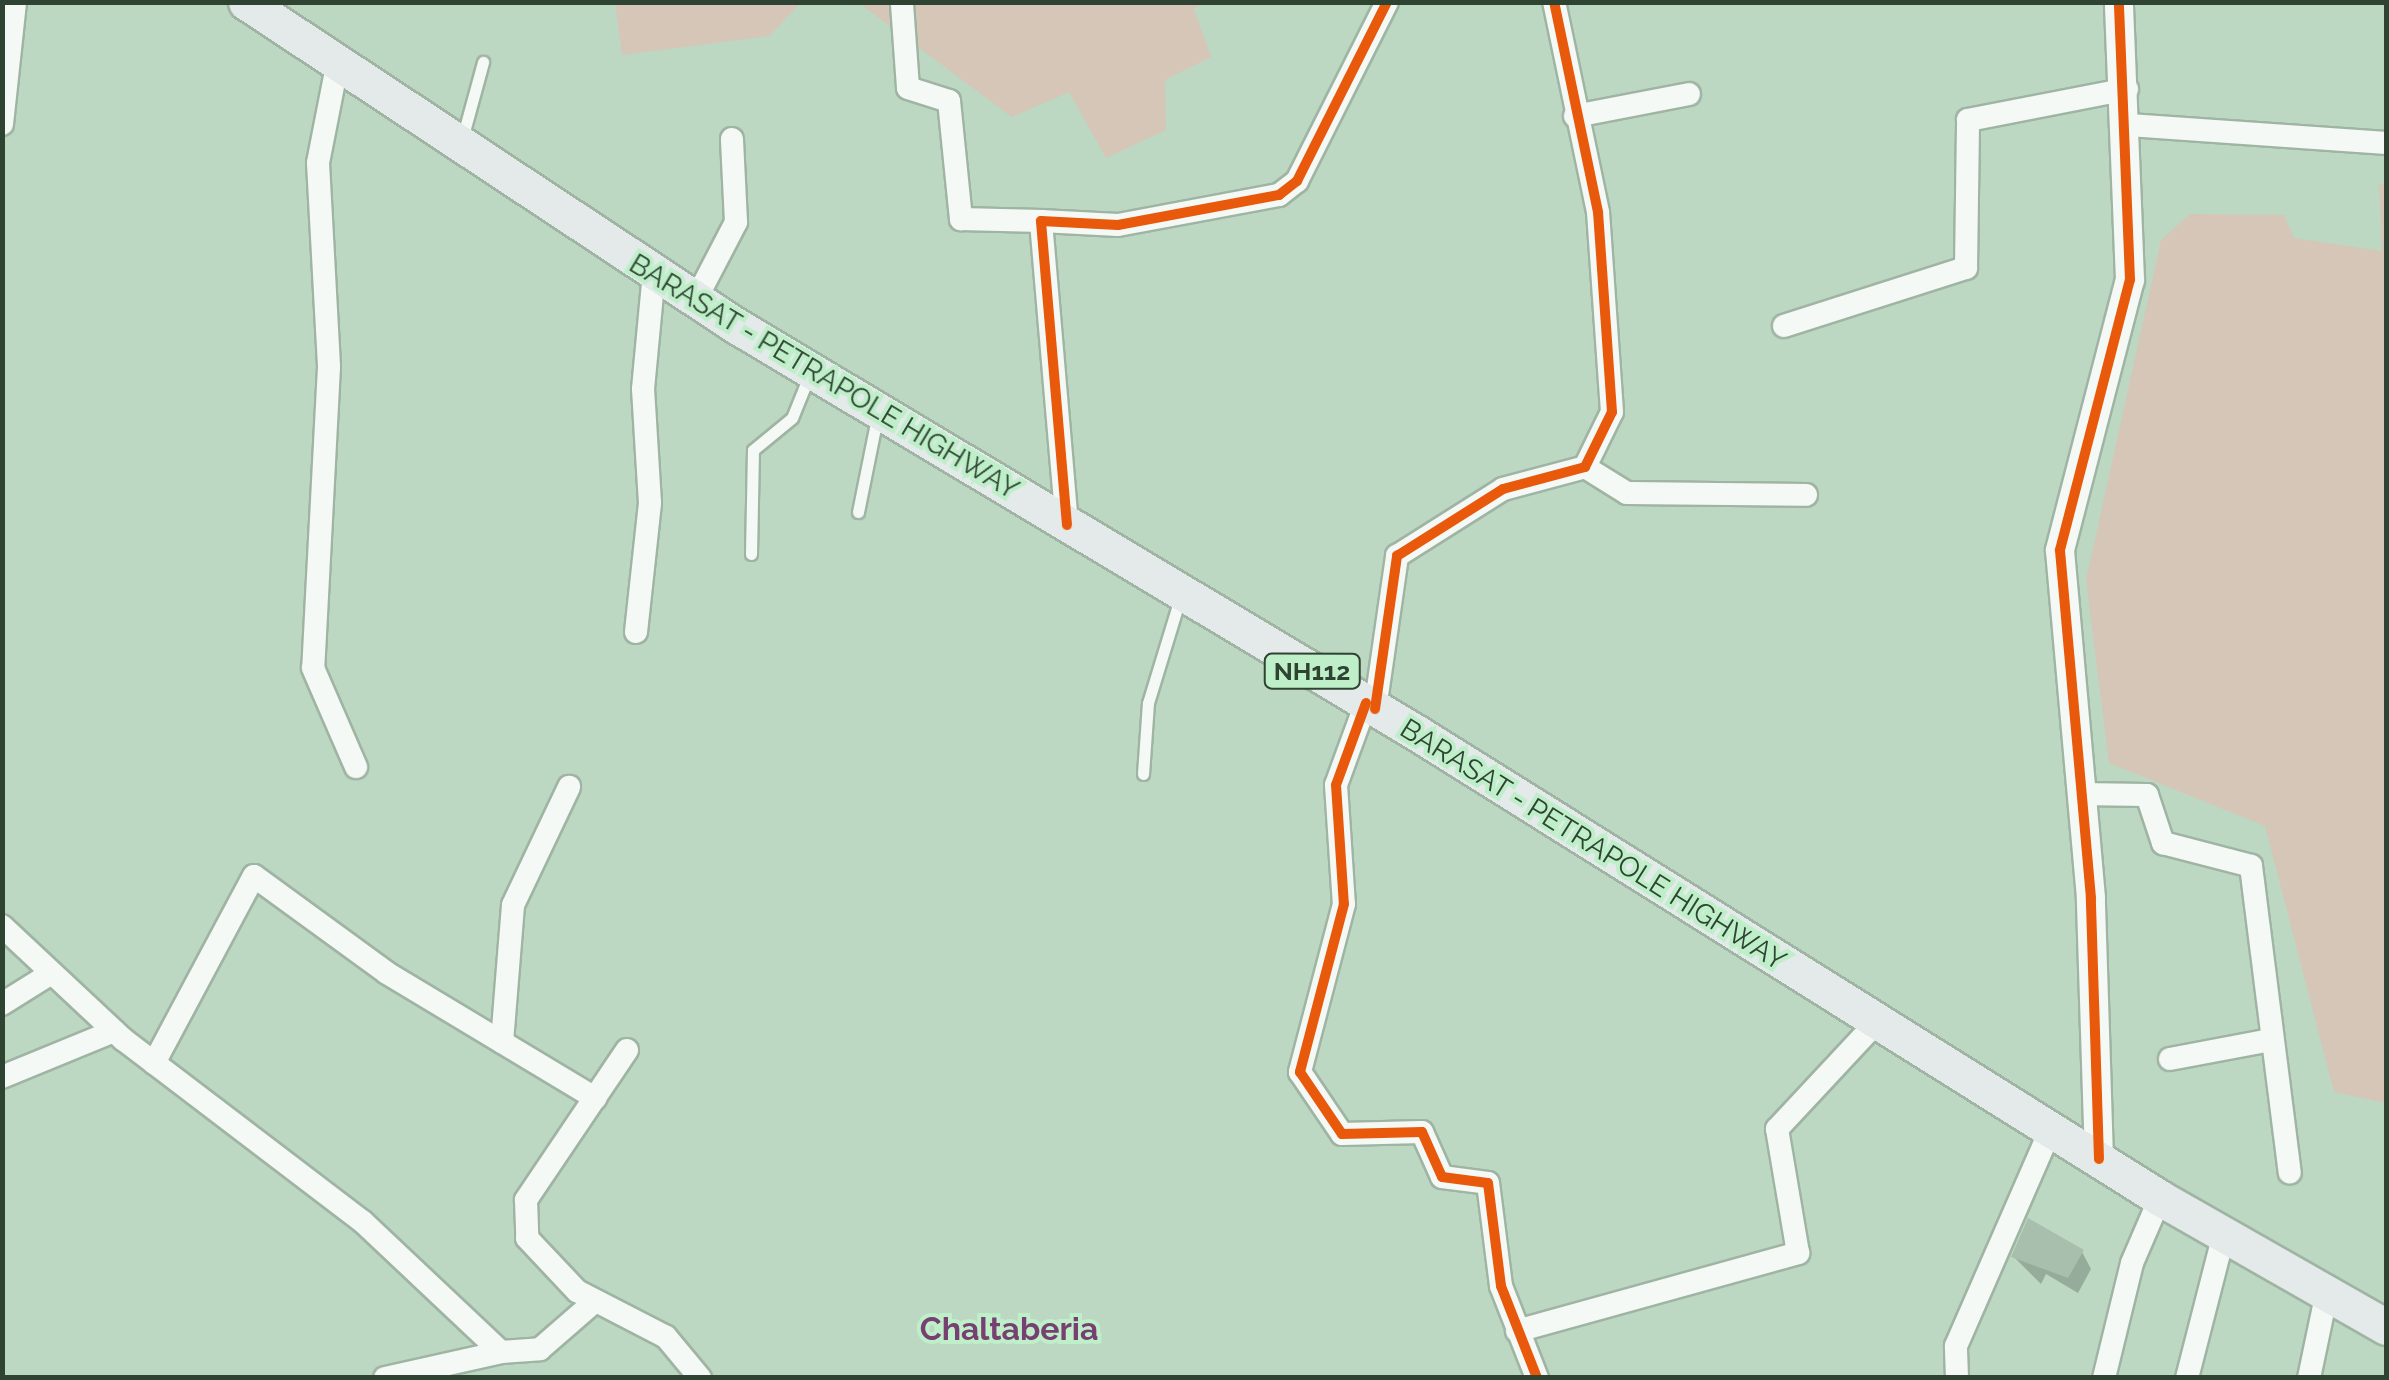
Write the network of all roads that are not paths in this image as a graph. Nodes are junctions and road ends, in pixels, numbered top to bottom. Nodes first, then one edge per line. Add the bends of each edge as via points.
1 (15, 2) edge
2 (246, 2) edge
3 (1388, 2) edge
4 (1554, 2) edge
5 (2120, 2) edge
6 (902, 4) edge
7 (484, 62) dead end
8 (337, 66) junction
9 (2128, 89) junction
10 (1689, 94) dead end
11 (1575, 116) junction
12 (2, 124) edge
13 (2129, 125) junction
14 (732, 139) dead end
15 (2386, 143) edge
16 (458, 147) junction
17 (1040, 221) junction
18 (654, 273) junction
19 (696, 300) junction
20 (1784, 326) dead end
21 (812, 370) junction
22 (878, 410) junction
23 (1585, 466) junction
24 (1806, 495) dead end
25 (858, 512) dead end
26 (1067, 525) junction
27 (751, 554) dead end
28 (1182, 592) junction
29 (636, 632) dead end
30 (1371, 706) junction
31 (356, 767) dead end
32 (1143, 774) dead end
33 (568, 787) dead end
34 (2079, 794) junction
35 (2, 926) edge
36 (50, 974) junction
37 (2, 1004) edge
38 (1876, 1022) junction
39 (114, 1031) junction
40 (2271, 1040) junction
41 (502, 1042) junction
42 (627, 1050) dead end
43 (2170, 1059) dead end
44 (154, 1063) junction
45 (2, 1078) edge
46 (595, 1098) junction
47 (2050, 1131) junction
48 (2099, 1159) junction
49 (2290, 1174) dead end
50 (2160, 1198) junction
51 (2224, 1234) junction
52 (2327, 1292) junction
53 (594, 1302) junction
54 (2386, 1327) edge
55 (1517, 1331) junction
56 (501, 1352) junction
57 (385, 1378) edge
58 (700, 1378) edge
59 (1537, 1378) edge
60 (1957, 1378) edge
61 (2104, 1378) edge
62 (2187, 1378) edge
63 (2308, 1378) edge

1 - 12 street
2 - 8 highway, BARASAT - PETRAPOLE HIGHWAY / NH112
3 - 17 street via 1297,181 1279,195 1118,225
4 - 11 street
5 - 9 street
6 - 17 street via 908,88 949,101 962,220
7 - 16 lane via 480,97
8 - 16 highway, BARASAT - PETRAPOLE HIGHWAY / NH112
8 - 31 street via 318,163 328,367 313,668
9 - 13 street
9 - 20 street via 1968,120 1966,268
10 - 11 street
11 - 23 street via 1598,212 1614,399 1600,453
13 - 15 street
13 - 34 street via 2130,280 2060,550
14 - 19 street via 736,222
16 - 18 highway, BARASAT - PETRAPOLE HIGHWAY / NH112
17 - 26 street
18 - 19 highway, BARASAT - PETRAPOLE HIGHWAY / NH112
18 - 29 street via 644,389 650,504
19 - 21 highway, BARASAT - PETRAPOLE HIGHWAY / NH112
21 - 22 highway, BARASAT - PETRAPOLE HIGHWAY / NH112
21 - 27 lane via 792,418 754,450
22 - 25 lane
22 - 26 highway, BARASAT - PETRAPOLE HIGHWAY / NH112
23 - 24 street via 1626,494
23 - 30 street via 1503,488 1397,556
26 - 28 highway, BARASAT - PETRAPOLE HIGHWAY / NH112
28 - 30 highway, BARASAT - PETRAPOLE HIGHWAY / NH112
28 - 32 lane via 1146,710
30 - 38 highway, BARASAT - PETRAPOLE HIGHWAY / NH112
30 - 55 street via 1336,785 1344,904 1300,1072 1342,1134 1422,1132 1442,1176 1488,1183 1500,1286
33 - 41 street via 513,905
34 - 40 street via 2147,795 2163,843 2251,866
34 - 48 street
35 - 36 street
36 - 37 street
36 - 39 street
38 - 47 highway, BARASAT - PETRAPOLE HIGHWAY / NH112
38 - 55 street via 1777,1128 1798,1252
39 - 44 street
39 - 45 street
40 - 43 street
40 - 49 street
41 - 44 street via 254,876
41 - 46 street
42 - 46 street
44 - 56 street via 362,1221
46 - 53 street via 524,1217 528,1238
47 - 48 highway, BARASAT - PETRAPOLE HIGHWAY / NH112
47 - 60 street via 1956,1346
48 - 50 highway, BARASAT - PETRAPOLE HIGHWAY / NH112
50 - 51 highway, BARASAT - PETRAPOLE HIGHWAY / NH112
50 - 61 street via 2132,1263
51 - 52 highway, BARASAT - PETRAPOLE HIGHWAY / NH112
51 - 62 street
52 - 54 highway, BARASAT - PETRAPOLE HIGHWAY / NH112
52 - 63 street
53 - 56 street via 540,1349
53 - 58 street via 666,1337
55 - 59 street
56 - 57 street

